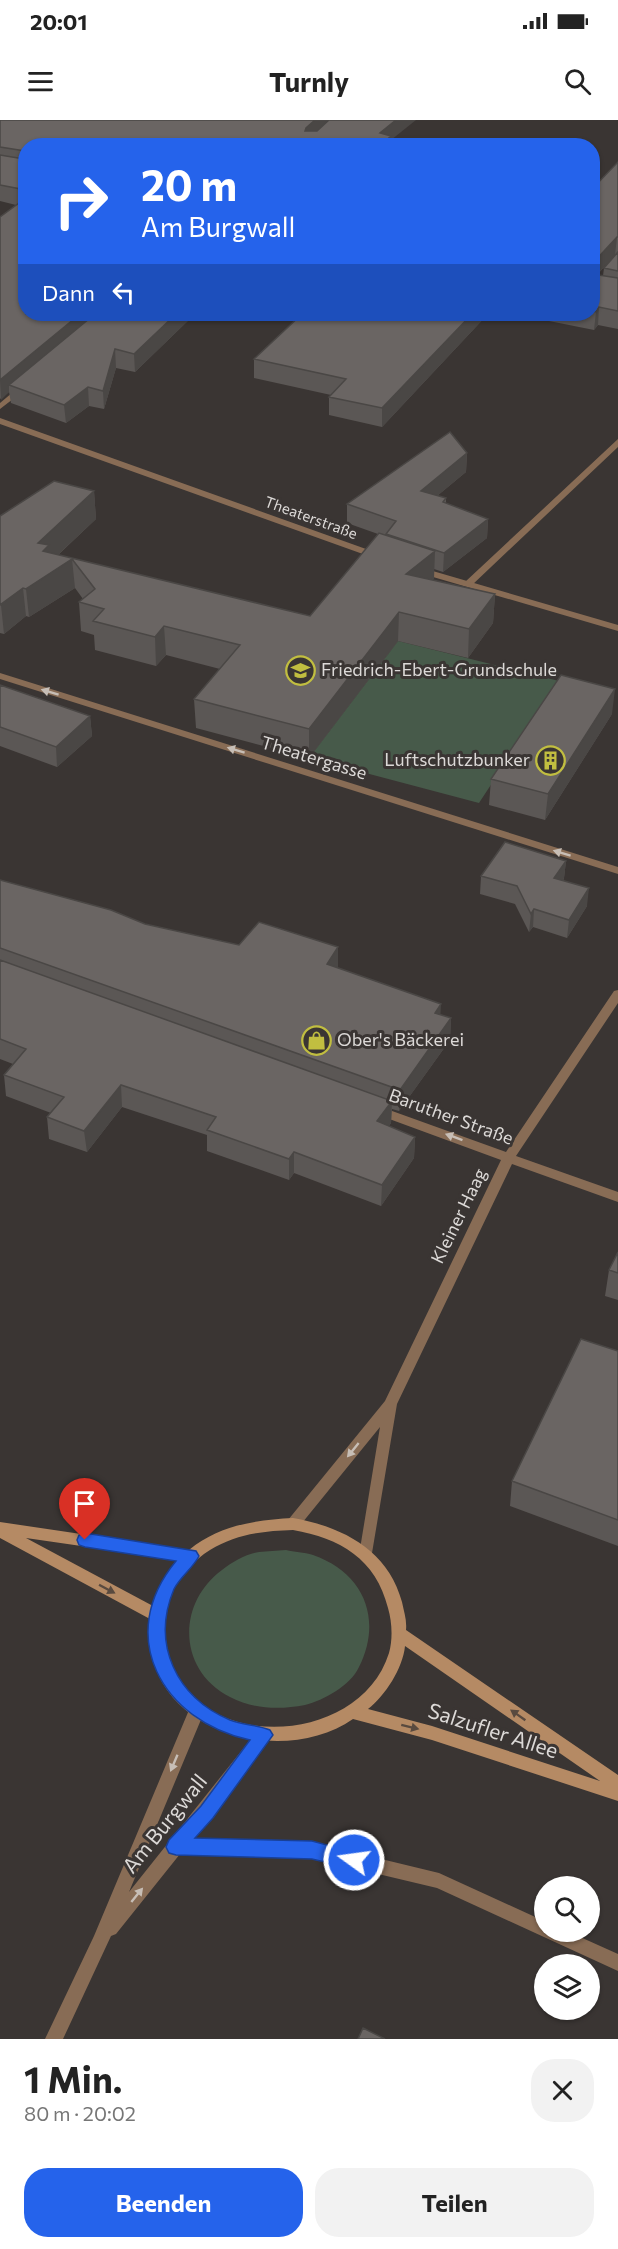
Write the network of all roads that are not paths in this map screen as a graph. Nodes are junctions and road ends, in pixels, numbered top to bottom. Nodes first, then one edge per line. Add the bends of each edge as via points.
1 (25, 386) edge
2 (0, 408) edge
3 (0, 421) edge
4 (618, 442) edge
5 (387, 559) edge
6 (409, 567) edge
7 (468, 584) junction
8 (618, 628) edge
9 (0, 676) edge
10 (618, 871) edge
11 (618, 993) edge
12 (366, 1106) edge
13 (510, 1157) junction
14 (618, 1197) edge
15 (390, 1404) junction
16 (294, 1524) junction
17 (0, 1529) edge
18 (366, 1555) junction
19 (190, 1556) junction
20 (157, 1615) junction
21 (400, 1635) junction
22 (196, 1710) junction
23 (354, 1713) junction
24 (264, 1735) junction
25 (618, 1784) edge
26 (618, 1794) edge
27 (176, 1847) junction
28 (534, 1924) edge
29 (100, 1941) junction
30 (572, 1942) edge
31 (618, 1963) edge
32 (54, 2039) edge

1 - 2 street
3 - 5 street, Theaterstraße
4 - 7 street
6 - 7 street
7 - 8 street
10 -> 9 street, Theatergasse
11 - 13 street, Kleiner Haag
13 -> 12 street, Baruther Straße
13 - 14 street, Baruther Straße
13 - 15 street, Kleiner Haag
15 -> 16 street, Kleiner Haag
15 - 18 street, Kleiner Haag
16 - 18 main road via 345,1540
16 - 19 main road via 256,1525 221,1536
17 - 19 main road
17 -> 20 main road
18 - 21 main road via 386,1578 394,1596
19 - 20 main road via 168,1583
20 - 22 main road via 157,1650 171,1682
21 - 23 main road via 393,1663 378,1690
25 -> 21 main road, Salzufler Allee
22 - 24 main road via 228,1727
22 -> 29 street, Am Burgwall
23 - 24 main road via 306,1732
23 -> 26 main road, Salzufler Allee via 432,1732
24 - 27 street, Am Burgwall
27 - 28 street via 312,1850 439,1881
29 -> 27 street, Am Burgwall
29 - 32 street, Am Burgwall
30 - 31 street

